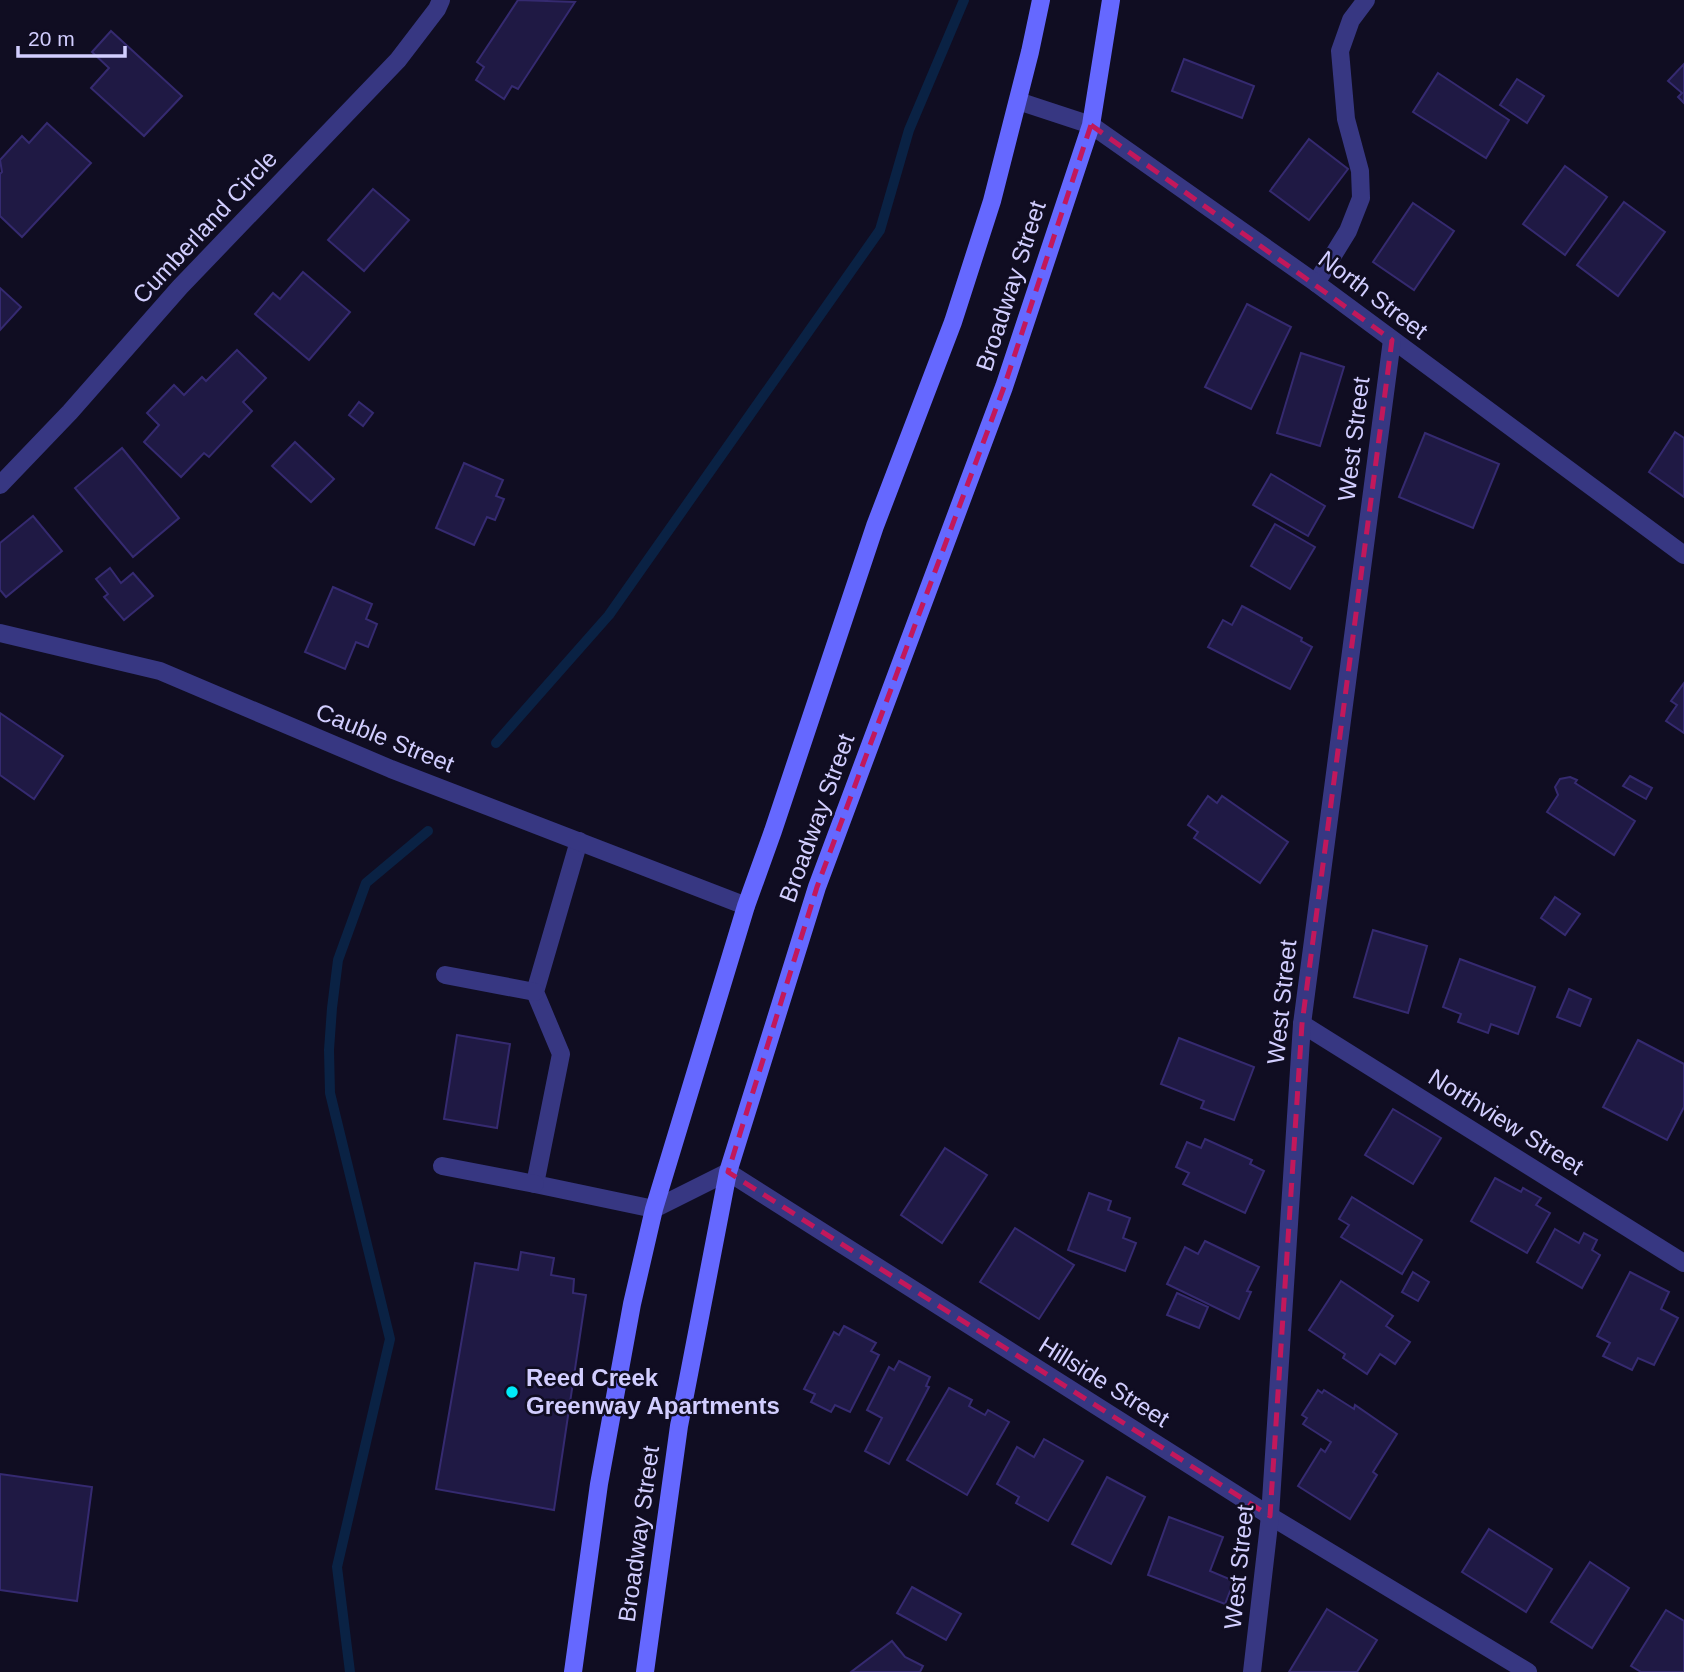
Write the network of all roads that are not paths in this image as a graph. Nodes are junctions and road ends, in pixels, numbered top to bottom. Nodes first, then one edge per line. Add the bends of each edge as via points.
1 (441, 0) edge
2 (1041, 0) edge
3 (1111, 0) edge
4 (1366, 0) edge
5 (1018, 101) junction
6 (1091, 125) junction
7 (1316, 283) junction
8 (1392, 340) junction
9 (0, 485) edge
10 (1684, 555) edge
11 (0, 633) edge
12 (579, 841) junction
13 (746, 906) junction
14 (445, 975) dead end
15 (535, 992) junction
16 (1302, 1024) junction
17 (442, 1166) dead end
18 (728, 1172) junction
19 (535, 1184) junction
20 (654, 1209) junction
21 (1684, 1263) edge
22 (1270, 1516) junction
23 (573, 1672) edge
24 (645, 1672) edge
25 (1252, 1672) edge
26 (1528, 1672) edge

1 - 9 street, Cumberland Circle via 398,60 180,287
2 - 5 main road, Broadway Street
3 - 6 main road, Broadway Street
4 - 7 street via 1351,20 1340,51 1346,119 1360,171 1361,198 1348,231
5 - 6 street, North Street
5 - 13 main road, Broadway Street via 953,322 875,526
6 - 7 street, North Street
6 - 18 main road, Broadway Street via 1004,387 817,887
7 - 8 street, North Street
8 - 10 street, North Street
8 - 16 street, West Street
11 - 12 street, Cauble Street via 160,671 391,769
12 - 13 street, Cauble Street
12 - 15 street
13 - 20 main road, Broadway Street
14 - 15 street
15 - 19 street via 561,1054
16 - 21 street, Northview Street
16 - 22 street, West Street
17 - 19 street
18 - 20 street
18 - 22 street, Hillside Street
18 - 24 main road, Broadway Street via 679,1426
19 - 20 street
20 - 23 main road, Broadway Street via 598,1484
22 - 25 street, West Street
22 - 26 street, Hillside Street

